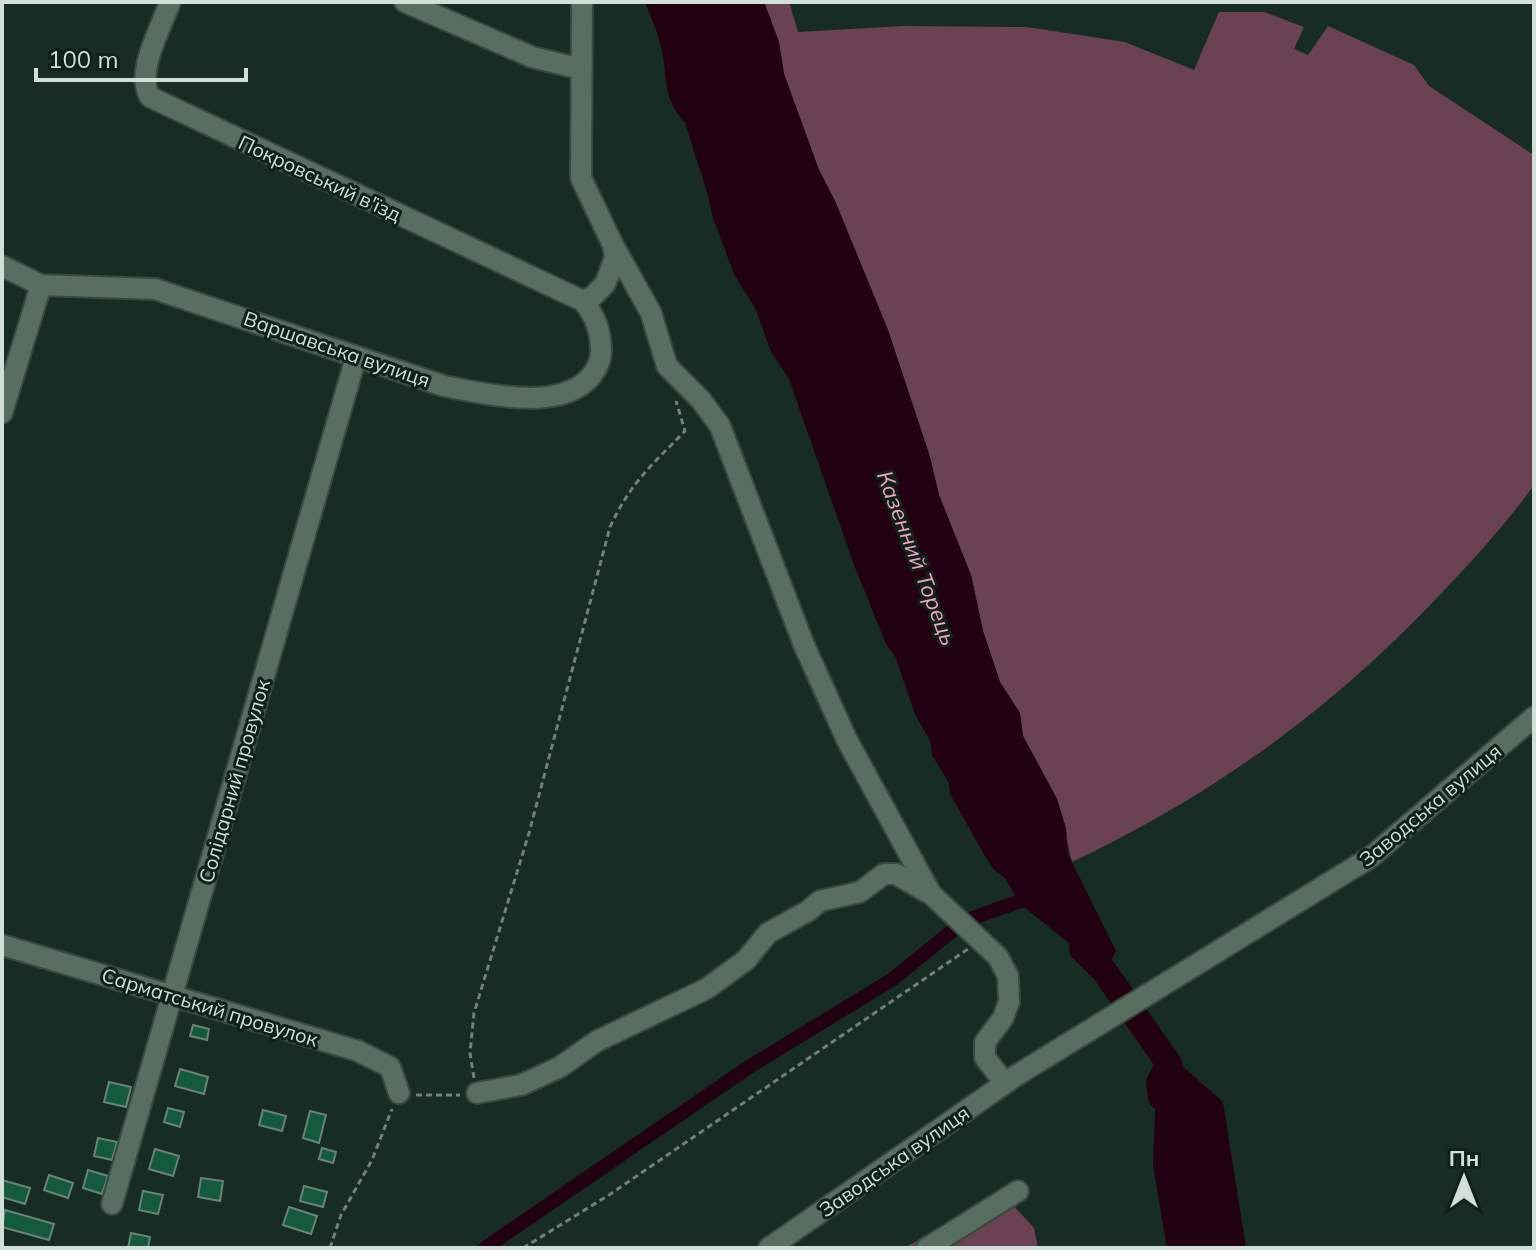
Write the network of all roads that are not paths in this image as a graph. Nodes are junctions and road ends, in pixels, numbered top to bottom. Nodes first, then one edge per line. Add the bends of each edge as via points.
1 (170, 2) edge
2 (405, 2) edge
3 (582, 2) edge
4 (581, 69) junction
5 (613, 245) junction
6 (2, 266) edge
7 (41, 285) junction
8 (583, 301) junction
9 (356, 357) junction
10 (2, 413) edge
11 (1534, 717) edge
12 (931, 894) junction
13 (2, 945) edge
14 (172, 994) junction
15 (1005, 1083) junction
16 (399, 1093) road end
17 (477, 1093) road end
18 (1018, 1191) dead end
19 (112, 1204) dead end
20 (769, 1248) edge
21 (927, 1248) edge

1 - 8 street, Покровський в'їзд via 144,73 145,87 155,101
2 - 4 street via 532,57
3 - 4 street
4 - 5 street via 581,178
5 - 8 street via 610,277
5 - 12 street via 651,313 667,366 720,426 804,645 841,727
6 - 7 street, Варшавська вулиця
7 - 9 street, Варшавська вулиця via 155,289
7 - 10 street
8 - 9 street, Варшавська вулиця via 597,322 601,358 581,386 558,395 524,398 444,386
9 - 14 street, Солідарний провулок
11 - 15 street, Заводська вулиця via 1371,857
12 - 15 street via 998,957 1008,976 1009,1002 985,1042 985,1058
12 - 17 street via 896,874 884,874 860,892 820,901 768,933 746,960 706,989 597,1041 521,1085
13 - 14 street, Сарматський провулок
14 - 16 street, Сарматський провулок via 358,1051 390,1067
14 - 19 street, Солідарний провулок
15 - 20 street, Заводська вулиця
18 - 21 street

